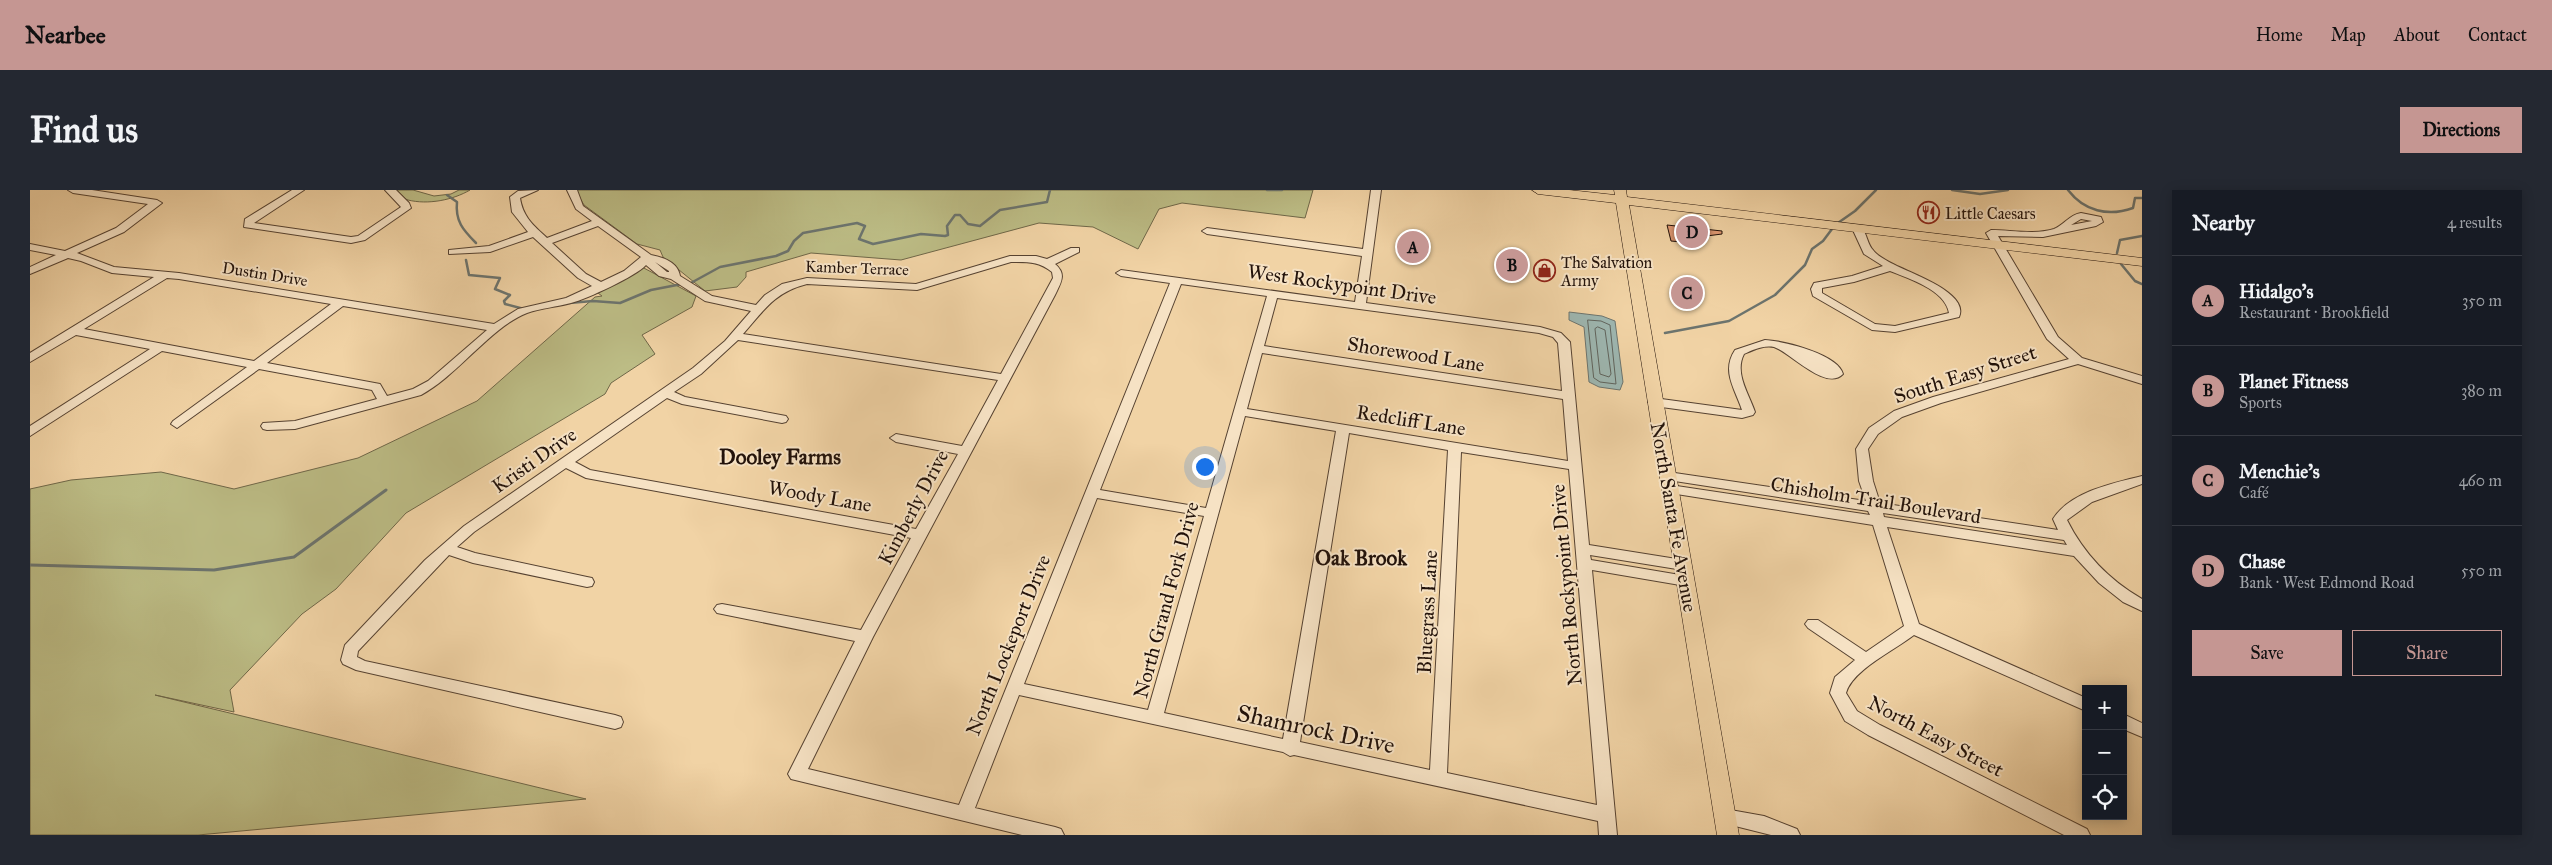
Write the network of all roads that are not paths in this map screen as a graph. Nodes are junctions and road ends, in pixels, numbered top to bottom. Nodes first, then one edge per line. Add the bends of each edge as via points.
1 (73, 190) edge
2 (298, 190) edge
3 (390, 190) edge
4 (533, 190) edge
5 (572, 190) edge
6 (1376, 190) edge
7 (1538, 190) edge
8 (1620, 195) edge
9 (597, 221) junction
10 (1857, 228) junction
11 (2061, 229) dead end
12 (1207, 231) dead end
13 (541, 238) junction
14 (1998, 245) junction
15 (30, 247) edge
16 (1075, 250) dead end
17 (453, 252) dead end
18 (1366, 252) junction
19 (66, 254) junction
20 (647, 257) junction
21 (2142, 262) edge
22 (1048, 263) junction
23 (1891, 267) junction
24 (30, 271) edge
25 (1121, 273) dead end
26 (165, 275) junction
27 (1177, 280) junction
28 (599, 285) junction
29 (1273, 293) junction
30 (340, 303) junction
31 (1360, 306) junction
32 (759, 308) junction
33 (496, 328) junction
34 (74, 331) junction
35 (1556, 335) joint
36 (736, 336) junction
37 (1785, 346) dead end
38 (160, 347) junction
39 (1258, 349) junction
40 (30, 358) edge
41 (2078, 360) junction
42 (256, 365) junction
43 (1006, 378) junction
44 (2142, 380) edge
45 (666, 393) junction
46 (1569, 396) junction
47 (1653, 398) junction
48 (384, 401) junction
49 (1241, 412) junction
50 (782, 419) dead end
51 (177, 424) dead end
52 (267, 426) dead end
53 (1342, 430) junction
54 (30, 432) edge
55 (896, 438) dead end
56 (1455, 447) junction
57 (966, 450) junction
58 (566, 462) junction
59 (1575, 466) junction
60 (2142, 480) edge
61 (1669, 482) junction
62 (1092, 493) junction
63 (1210, 514) junction
64 (1876, 514) junction
65 (921, 535) junction
66 (2068, 536) junction
67 (447, 549) junction
68 (1584, 549) junction
69 (2076, 551) junction
70 (1585, 564) junction
71 (1685, 573) junction
72 (587, 582) dead end
73 (2142, 606) edge
74 (722, 609) dead end
75 (1814, 624) dead end
76 (1912, 628) junction
77 (865, 636) junction
78 (1866, 660) junction
79 (1014, 688) junction
80 (2082, 703) edge
81 (1154, 718) junction
82 (615, 722) dead end
83 (2127, 723) edge
84 (2142, 730) edge
85 (1290, 748) junction
86 (1438, 779) junction
87 (964, 813) junction
88 (1607, 815) junction
89 (1726, 826) edge
90 (1025, 832) edge
91 (1055, 835) edge
92 (1608, 835) edge
93 (1791, 835) edge
94 (2081, 835) edge

1 - 19 street via 157,203 120,230
2 - 3 street via 249,221 248,225 352,240 361,238 406,208
4 - 13 street via 517,195 515,203 525,224
5 - 9 street via 579,207
6 - 18 street
7 - 8 main road
8 - 10 main road
8 - 47 main road, North Santa Fe Avenue
9 - 13 street
9 - 20 street
10 - 14 main road
10 - 23 street via 1868,252
11 - 14 street via 2043,234 1991,233
12 - 18 street
13 - 17 street
13 - 28 street via 582,276
14 - 21 main road
14 - 41 street via 2053,339
15 - 19 street, Dustin Drive
16 - 22 street
18 - 31 street
19 - 24 street
19 - 26 street, Dustin Drive via 112,270
20 - 28 street via 628,273
20 - 32 street via 650,265 663,274 675,277 709,299
22 - 32 street, Kamber Terrace via 1036,259 1010,259 917,287 807,281 777,290
22 - 43 street, Kimberly Drive via 1057,271 1058,278
23 - 23 street via 1854,279 1818,285 1817,294 1872,327 1895,329 1955,315 1948,298
25 - 27 street, West Rockypoint Drive
26 - 30 street, Dustin Drive
26 - 34 street
27 - 29 street, West Rockypoint Drive
27 - 62 street, North Lockeport Drive
28 - 33 street via 570,300 522,311
29 - 31 street, West Rockypoint Drive
29 - 39 street, North Grand Fork Drive
30 - 33 street, Dustin Drive
30 - 42 street
31 - 35 street, West Rockypoint Drive via 1540,330
32 - 36 street, Kristi Drive
33 - 48 street via 432,384 417,392
34 - 38 street
34 - 40 street
35 - 46 street, North Rockypoint Drive via 1564,342
36 - 43 street
36 - 45 street, Kristi Drive
37 - 47 street via 1764,343 1739,352 1735,357 1733,364 1749,412 1742,414
38 - 42 street
38 - 54 street
39 - 46 street, Shorewood Lane
39 - 49 street, North Grand Fork Drive
41 - 44 street
41 - 64 street, South Easy Street via 1937,400 1898,414 1873,430 1862,450 1866,481
42 - 48 street via 376,387
42 - 51 street
43 - 57 street, Kimberly Drive
45 - 50 street via 682,400
45 - 58 street, Kristi Drive
46 - 59 street, North Rockypoint Drive
47 - 61 main road, North Santa Fe Avenue
48 - 52 street via 294,425
49 - 53 street, Redcliff Lane
49 - 63 street, North Grand Fork Drive
53 - 56 street, Redcliff Lane
53 - 85 street
55 - 57 street
56 - 59 street, Redcliff Lane
56 - 86 street, Bluegrass Lane
57 - 65 street, Kimberly Drive
58 - 65 street, Woody Lane via 586,474
58 - 67 street, Kristi Drive via 469,529
59 - 68 street, North Rockypoint Drive
60 - 66 street via 2067,510 2060,518
61 - 64 street, Chisholm Trail Boulevard
61 - 71 main road, North Santa Fe Avenue
62 - 63 street
62 - 79 street, North Lockeport Drive
63 - 81 street, North Grand Fork Drive
64 - 66 street, Chisholm Trail Boulevard
64 - 69 street, Chisholm Trail Boulevard
64 - 76 street
65 - 77 street, Kimberly Drive
66 - 69 street
67 - 72 street via 473,558
67 - 82 street, Kristi Drive via 361,636 350,649 349,660 362,666
68 - 70 street, North Rockypoint Drive
68 - 71 street
69 - 73 street via 2125,597
70 - 71 street
70 - 88 street, North Rockypoint Drive
71 - 89 main road, North Santa Fe Avenue
74 - 77 street
75 - 78 street
76 - 78 street, North Easy Street
76 - 80 street
77 - 87 street, Kimberly Drive via 797,774
78 - 94 street, North Easy Street via 1841,680 1838,693 1851,716
79 - 81 street, Shamrock Drive
79 - 87 street, North Lockeport Drive
81 - 85 street, Shamrock Drive
83 - 84 street
85 - 86 street, Shamrock Drive
86 - 88 street, Shamrock Drive
87 - 90 street
88 - 92 street, North Rockypoint Drive
89 - 93 street via 1764,824
90 - 91 street

